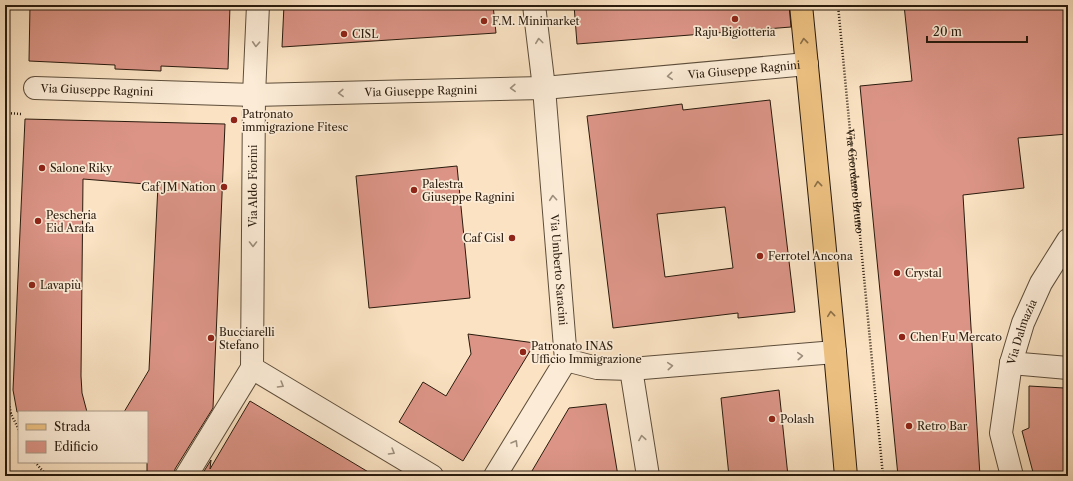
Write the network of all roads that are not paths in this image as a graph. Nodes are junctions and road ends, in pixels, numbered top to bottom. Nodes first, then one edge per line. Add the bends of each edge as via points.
1 (258, 5) edge
2 (534, 5) edge
3 (801, 5) edge
4 (807, 64) junction
5 (34, 88) dead end
6 (544, 88) junction
7 (254, 95) junction
8 (1068, 240) edge
9 (835, 352) junction
10 (566, 360) junction
11 (1011, 363) junction
12 (252, 368) junction
13 (1068, 368) edge
14 (631, 369) junction
15 (1001, 433) junction
16 (186, 476) edge
17 (432, 476) edge
18 (495, 476) edge
19 (648, 476) edge
20 (846, 476) edge
21 (1001, 476) edge
22 (1012, 476) edge

1 -> 7 street, Via Aldo Fiorini
6 -> 2 street, Via Umberto Saracini
4 -> 3 main road
4 -> 6 street, Via Giuseppe Ragnini
9 -> 4 main road
5 - 7 street, Via Giuseppe Ragnini
6 -> 7 street, Via Giuseppe Ragnini
10 -> 6 street, Via Umberto Saracini
7 -> 12 street, Via Aldo Fiorini
8 - 11 street, Via Dalmazia via 1041,282 1023,323
14 -> 9 street
9 - 20 main road
10 - 14 street via 597,368
18 -> 10 street
11 - 13 street
11 - 15 street, Via Dalmazia
12 - 16 street
12 -> 17 street
19 -> 14 street
15 - 21 street, Via Dalmazia
15 - 22 street, Via Dalmazia

